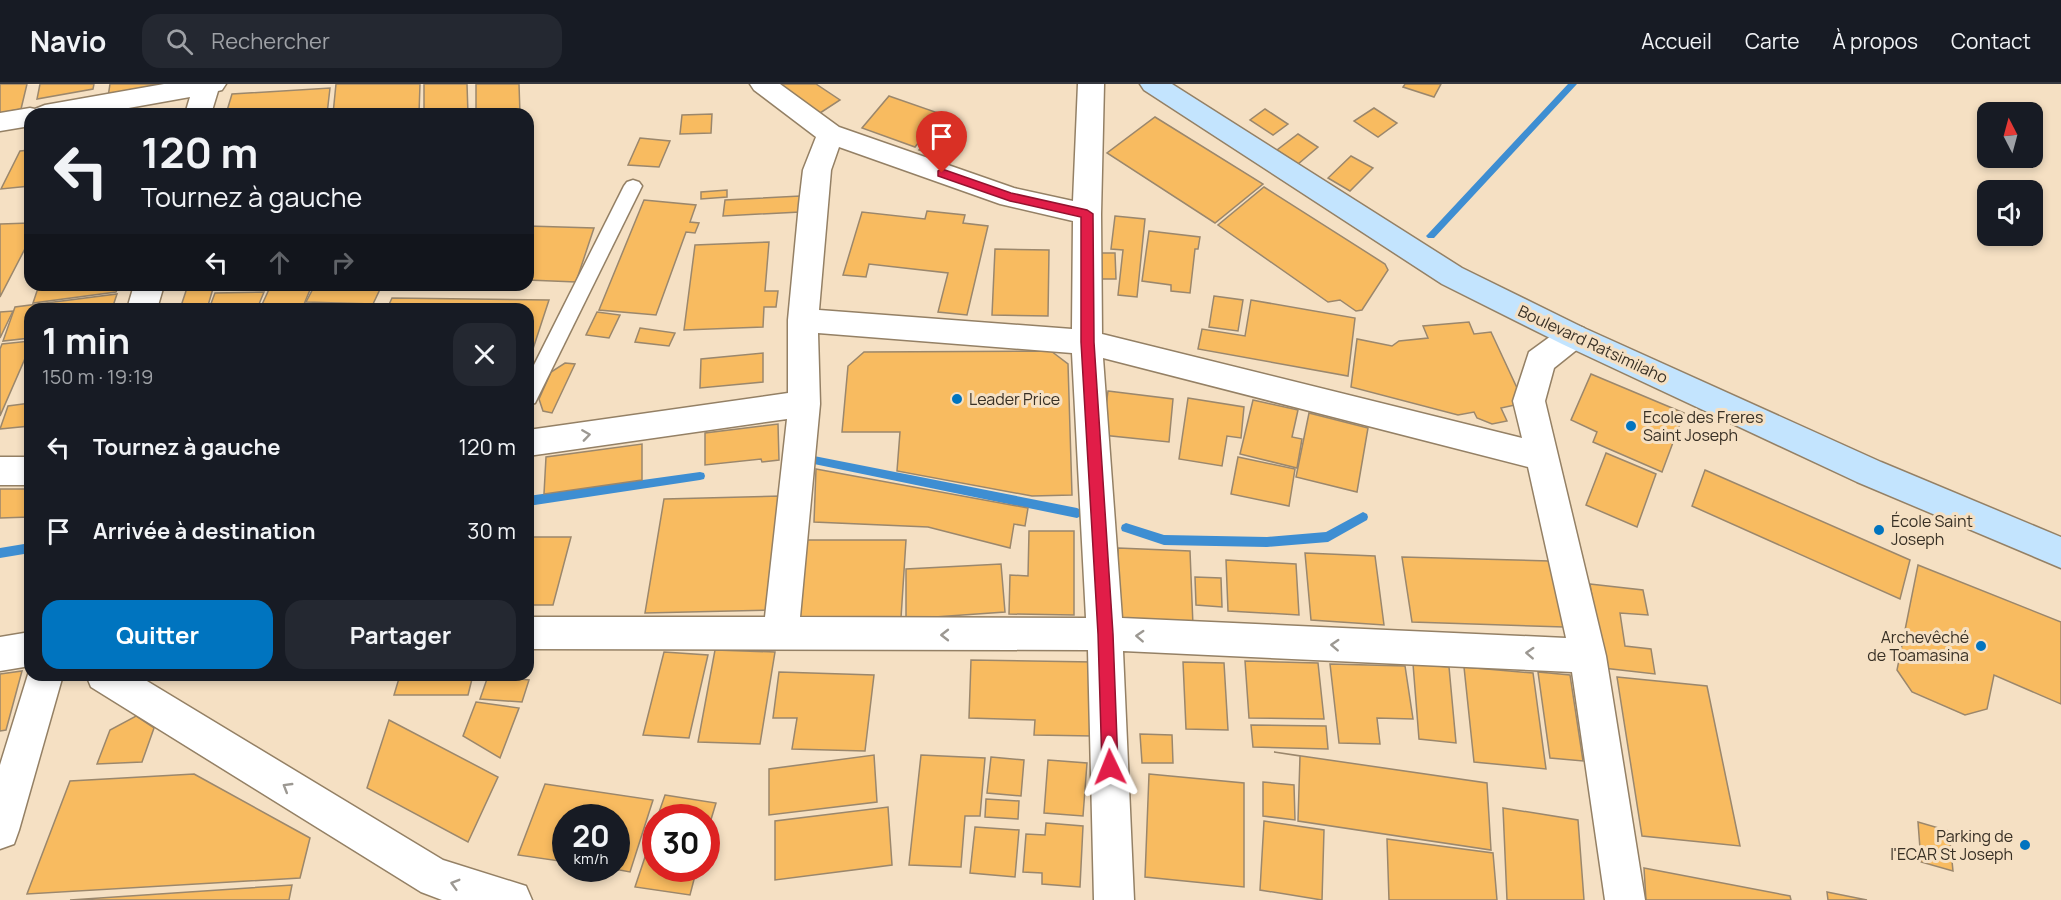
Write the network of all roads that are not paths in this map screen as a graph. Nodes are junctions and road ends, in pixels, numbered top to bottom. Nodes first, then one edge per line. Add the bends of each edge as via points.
1 (209, 84) edge
2 (763, 84) edge
3 (1091, 84) edge
4 (1154, 84) edge
5 (78, 108) edge
6 (200, 108) edge
7 (24, 118) edge
8 (0, 122) edge
9 (830, 134) junction
10 (633, 186) dead end
11 (1087, 214) junction
12 (803, 320) junction
13 (1573, 336) junction
14 (1087, 342) junction
15 (534, 386) edge
16 (804, 404) junction
17 (534, 442) edge
18 (1542, 457) junction
19 (0, 471) edge
20 (24, 471) edge
21 (2061, 553) edge
22 (534, 633) edge
23 (1105, 634) junction
24 (781, 635) junction
25 (24, 650) edge
26 (0, 654) edge
27 (1588, 656) junction
28 (43, 681) edge
29 (114, 681) edge
30 (0, 830) edge
31 (512, 900) edge
32 (1114, 900) edge
33 (1625, 900) edge

1 - 5 street
1 - 6 street
2 - 9 street
3 - 11 street
4 - 13 main road, Boulevard Ratsimilaho via 1452,276
7 - 8 street
9 - 11 street via 1010,197
9 - 12 street via 817,170
10 - 15 lane
11 - 14 street
12 - 14 street
12 - 16 street
13 - 18 street via 1540,361 1529,401
13 - 21 main road, Boulevard Ratsimilaho via 1869,472
14 - 18 street
14 - 23 street
17 -> 16 street
16 - 24 street
18 - 27 street
19 - 20 street
22 - 24 street
23 -> 24 street
27 -> 23 street
23 - 32 street
25 - 26 street
27 - 33 street
28 - 30 street
31 -> 29 street via 435,878

